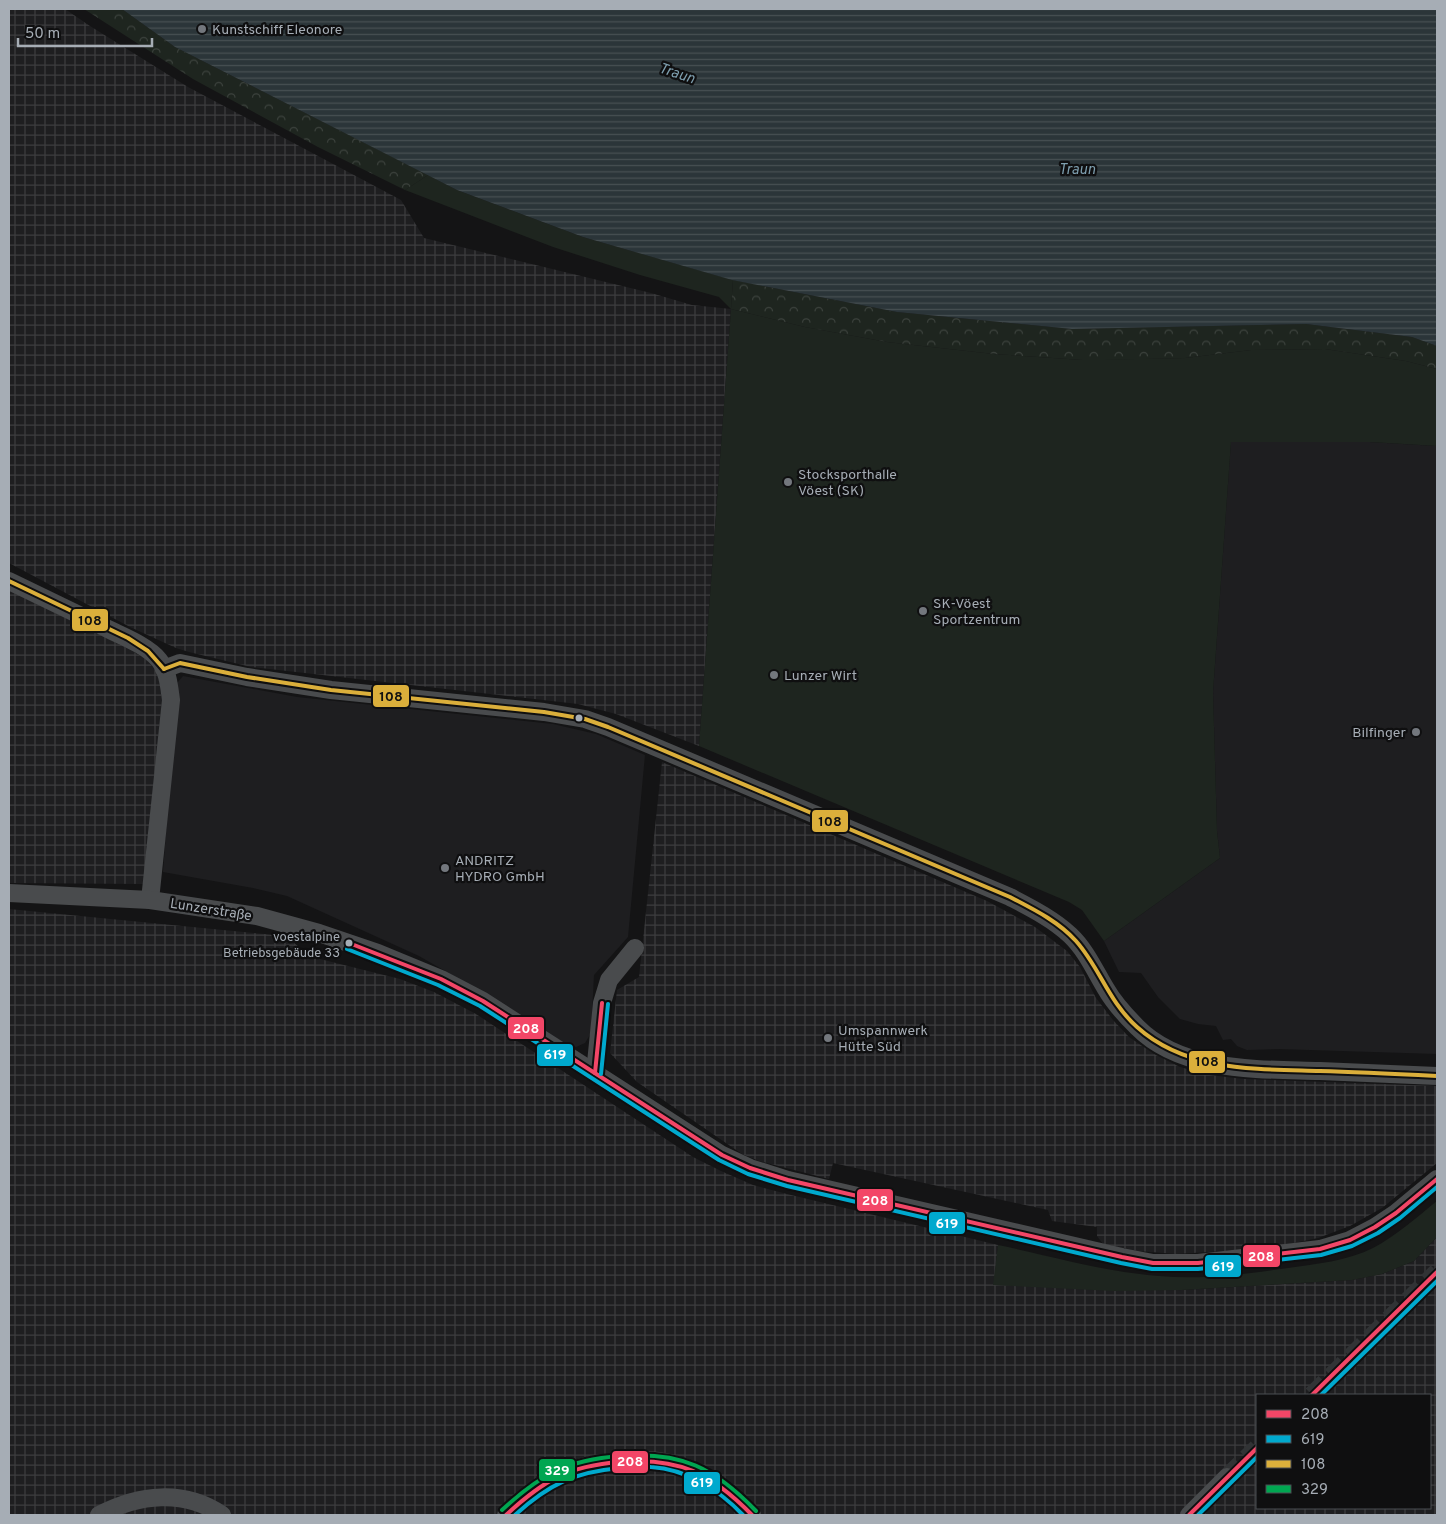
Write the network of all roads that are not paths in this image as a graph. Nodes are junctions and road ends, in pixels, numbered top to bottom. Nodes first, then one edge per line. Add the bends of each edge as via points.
1 (9, 581) edge
2 (164, 668) junction
3 (9, 893) edge
4 (150, 900) junction
5 (635, 948) dead end
6 (595, 1073) junction
7 (1437, 1076) edge
8 (1437, 1179) edge
9 (1228, 1478) tunnel mouth
10 (99, 1515) edge
11 (222, 1515) edge
12 (506, 1515) edge
13 (752, 1515) edge
14 (1188, 1515) edge

1 - 2 street, Lunzerstraße via 127,638 158,658
2 - 4 street, Lunzerstraße via 170,700
2 - 7 street via 180,663 290,685 585,719 1010,897 1051,919 1083,950 1121,1011 1138,1029 1182,1055 1247,1068
3 - 4 street, Lunzerstraße
4 - 6 street, Lunzerstraße via 257,916 378,954 441,979 483,1001
5 - 6 street via 609,980 602,1003
6 - 8 street, Lunzerstraße via 722,1155 750,1168 788,1180 1153,1263 1198,1263 1320,1249 1350,1240 1375,1227
9 - 14 street
10 - 11 street via 159,1497 183,1498 208,1506
12 - 13 street via 539,1488 569,1472 586,1466 637,1460 666,1462 698,1473

